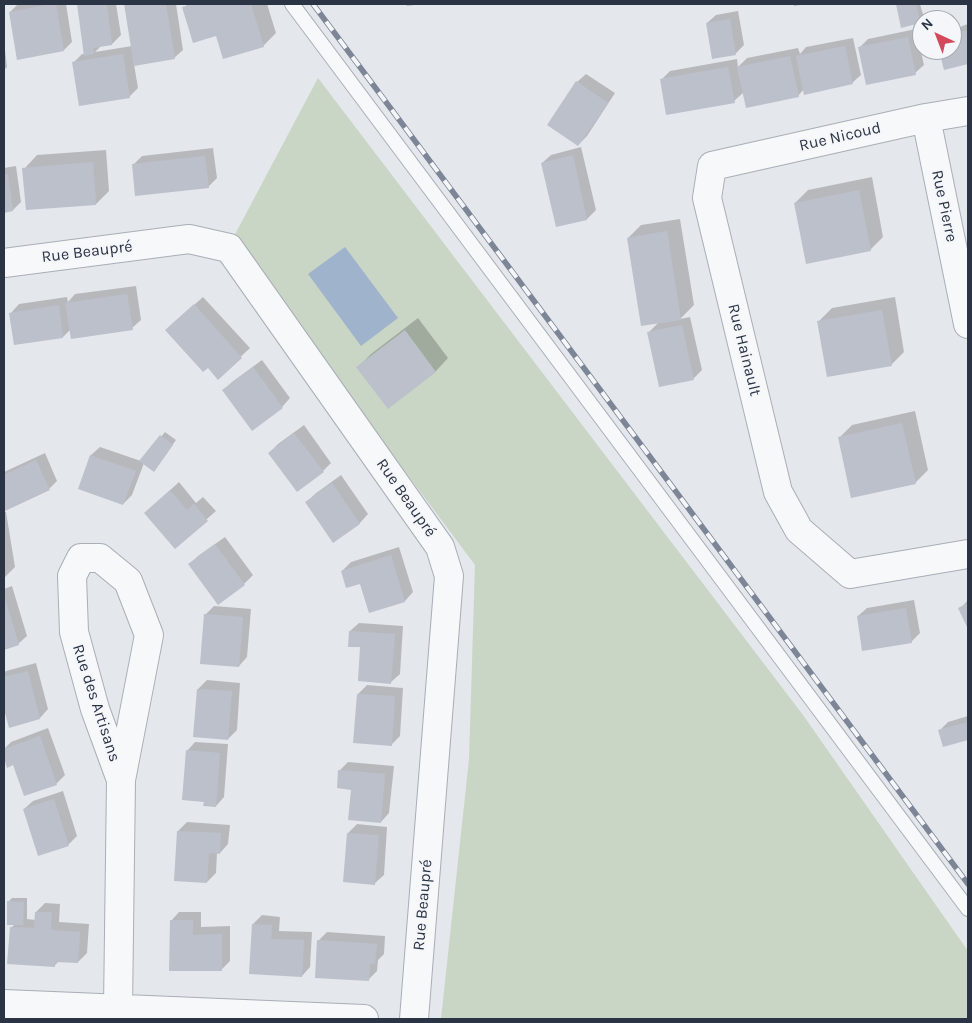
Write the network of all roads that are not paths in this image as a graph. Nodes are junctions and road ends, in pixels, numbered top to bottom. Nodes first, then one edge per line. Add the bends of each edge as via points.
1 (292, 4) edge
2 (968, 111) edge
3 (926, 118) junction
4 (712, 166) joint
5 (4, 263) edge
6 (968, 324) edge
7 (968, 554) edge
8 (121, 780) junction
9 (968, 909) edge
10 (4, 1004) edge
11 (118, 1008) junction
12 (364, 1019) edge
13 (414, 1019) edge

1 - 9 lane
2 - 3 street, Rue Nicoud
3 - 4 street, Rue Nicoud
3 - 6 street, Rue Pierre
4 - 7 street, Rue Hainault via 707,198 778,492 799,530 850,574
5 - 13 street, Rue Beaupré via 190,239 229,248 440,546 449,576
8 - 8 street, Rue des Artisans via 148,635 128,581 100,558 81,558 72,576 74,632 94,709
8 - 11 street, Rue des Artisans
10 - 11 street
11 - 12 street

